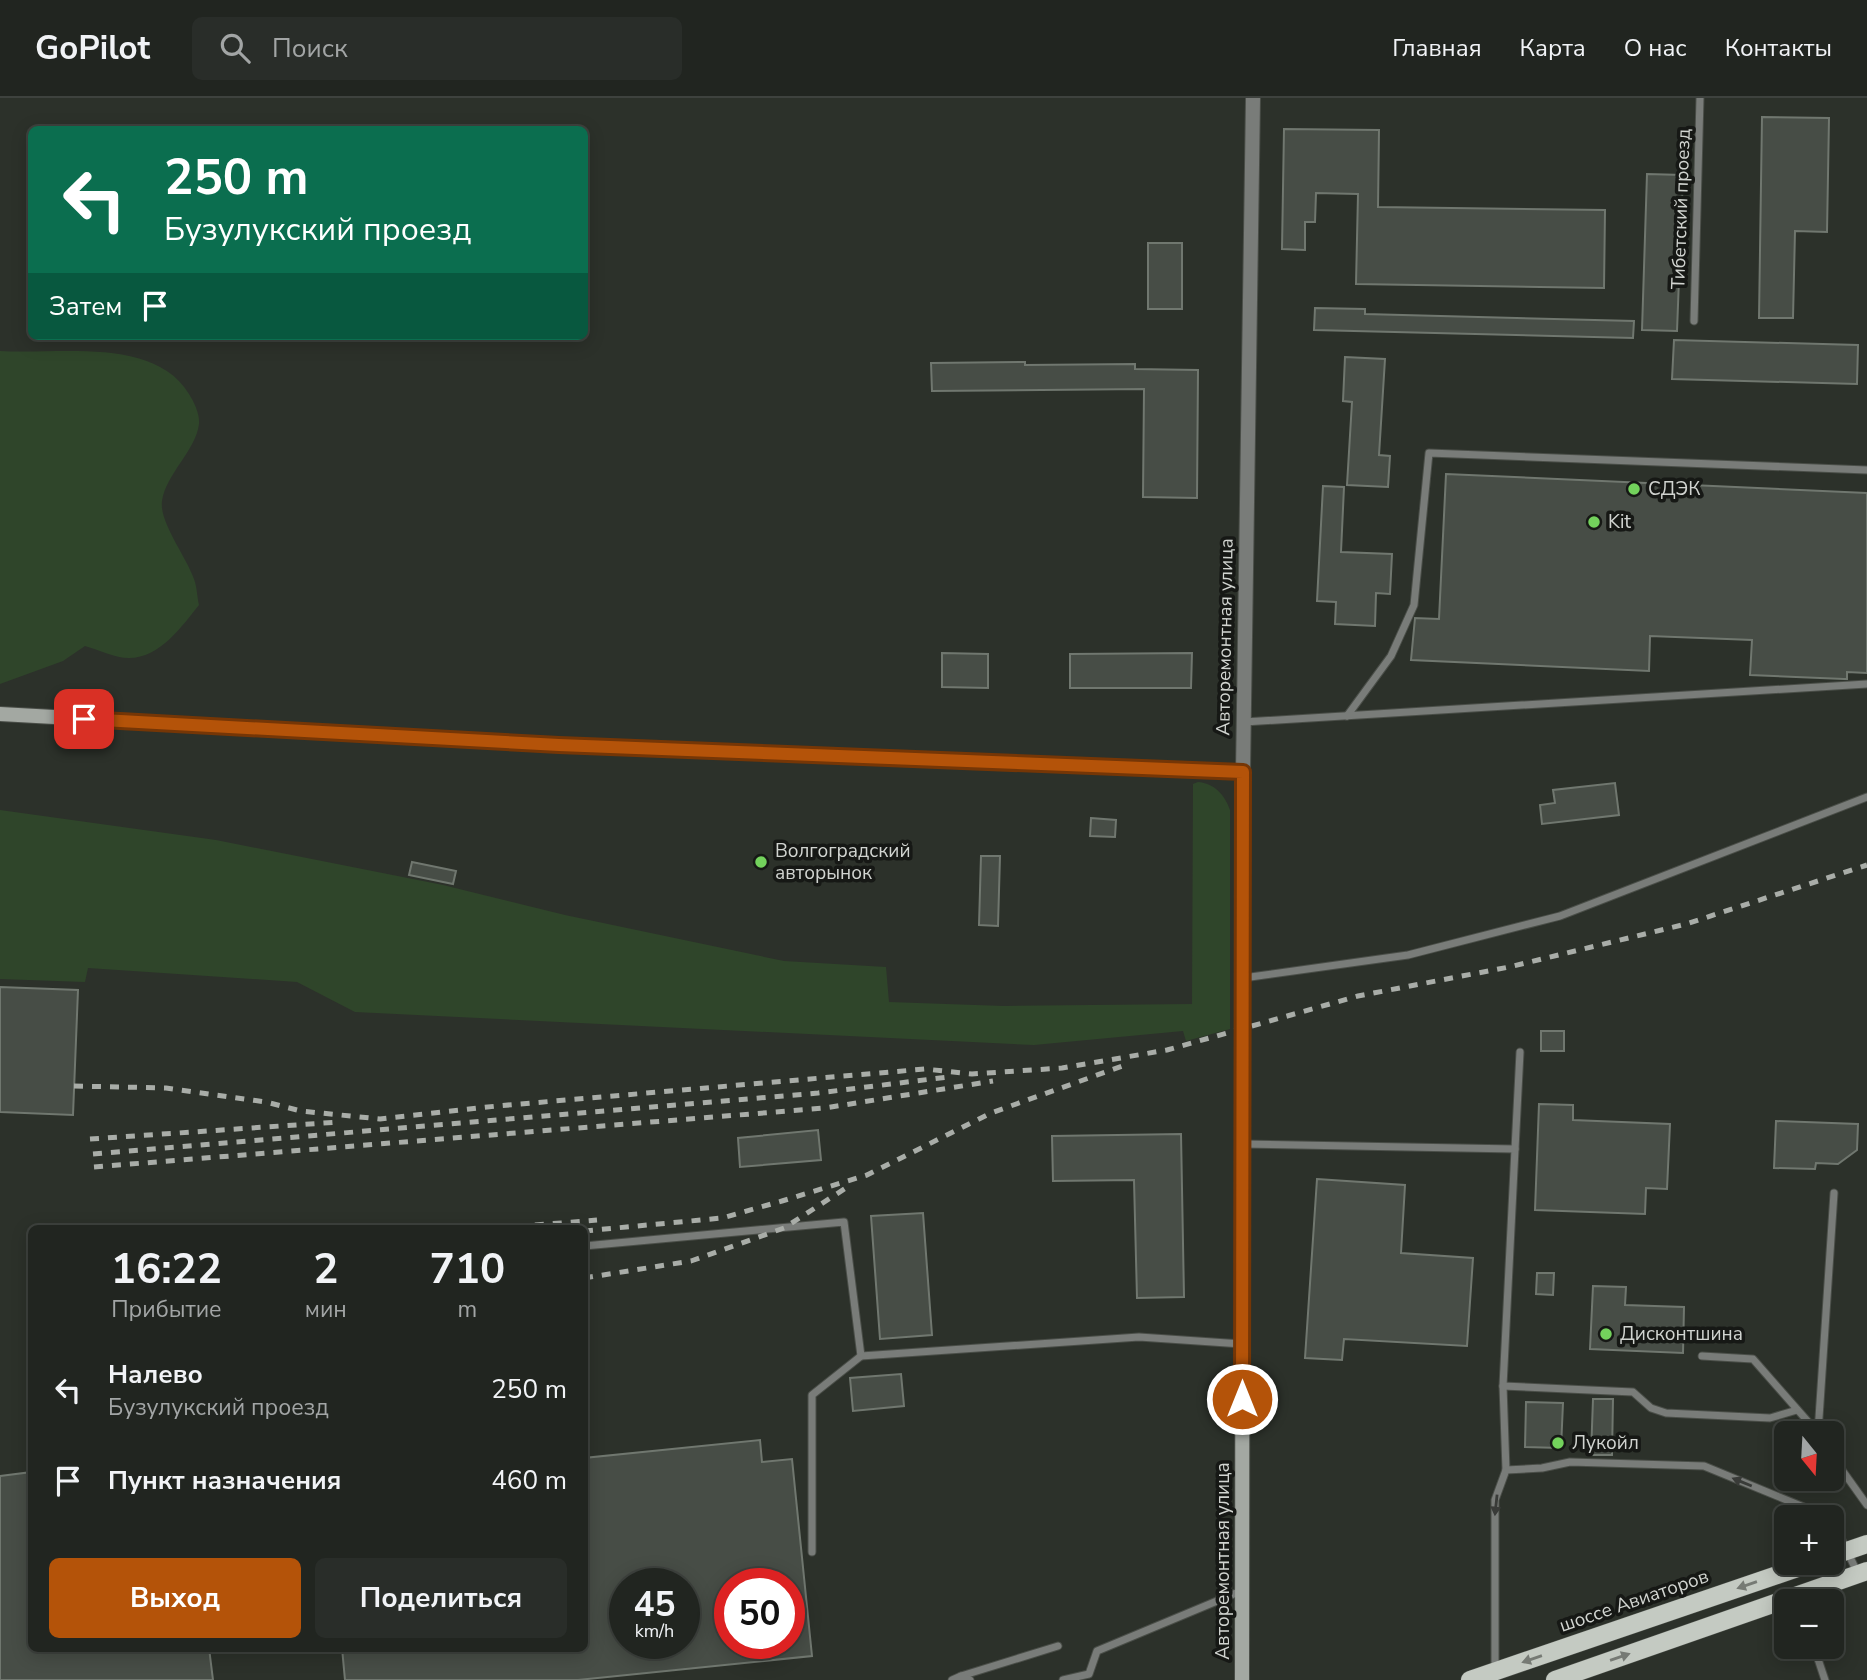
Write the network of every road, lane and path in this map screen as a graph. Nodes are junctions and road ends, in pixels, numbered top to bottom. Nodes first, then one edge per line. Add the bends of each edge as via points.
1 (1253, 98) edge
2 (1700, 98) edge
3 (1694, 321) dead end
4 (1867, 470) edge
5 (1867, 684) edge
6 (0, 714) edge
7 (1347, 716) junction
8 (1243, 722) junction
9 (1243, 772) junction
10 (1867, 797) edge
11 (1243, 978) junction
12 (1520, 1052) dead end
13 (1242, 1144) junction
14 (1515, 1149) junction
15 (1834, 1193) dead end
16 (588, 1246) edge
17 (1242, 1344) junction
18 (861, 1356) junction
19 (1702, 1356) dead end
20 (1503, 1386) junction
21 (1797, 1410) junction
22 (1807, 1421) edge
23 (1819, 1421) edge
24 (1506, 1470) junction
25 (1844, 1473) edge
26 (1798, 1505) edge
27 (1867, 1505) edge
28 (1867, 1544) edge
29 (812, 1552) dead end
30 (1844, 1552) edge
31 (1844, 1556) edge
32 (1863, 1573) edge
33 (1777, 1575) edge
34 (1822, 1589) edge
35 (1242, 1590) junction
36 (1774, 1607) edge
37 (1058, 1646) dead end
38 (1818, 1659) edge
39 (1494, 1671) junction
40 (961, 1676) junction
41 (952, 1680) edge
42 (970, 1680) edge
43 (1063, 1680) edge
44 (1242, 1680) edge
45 (1470, 1680) edge
46 (1555, 1680) edge
47 (1825, 1680) edge

1 - 8 street, Авторемонтная улица
2 - 3 lane, Тибетский проезд
4 - 7 lane via 1429,453 1414,606 1391,656
5 - 7 lane
6 - 9 main road via 559,745
7 - 8 lane
8 - 9 street, Авторемонтная улица
9 - 11 main road, Авторемонтная улица
10 - 11 lane via 1560,916 1408,955
11 - 13 main road, Авторемонтная улица
12 - 14 lane
13 - 14 lane
13 - 17 main road, Авторемонтная улица
14 - 20 lane
15 - 23 lane
16 - 18 lane via 844,1222
17 - 18 lane via 1139,1337
17 - 35 main road, Авторемонтная улица
18 - 29 lane via 813,1395
19 - 21 lane via 1753,1359
20 - 21 lane via 1633,1392 1651,1408 1666,1413 1770,1418
20 - 24 lane
21 - 22 lane
26 -> 24 lane via 1704,1466 1570,1462
24 -> 39 lane via 1495,1500
25 - 27 lane
28 - 30 main road
31 - 32 lane
32 - 34 main road
33 -> 39 main road, шоссе Авиаторов
35 - 43 lane via 1097,1651 1089,1674
35 - 44 main road, Авторемонтная улица
46 -> 36 main road
37 - 40 lane
38 - 47 lane
39 - 45 main road, шоссе Авиаторов
40 - 41 lane
40 - 42 lane

